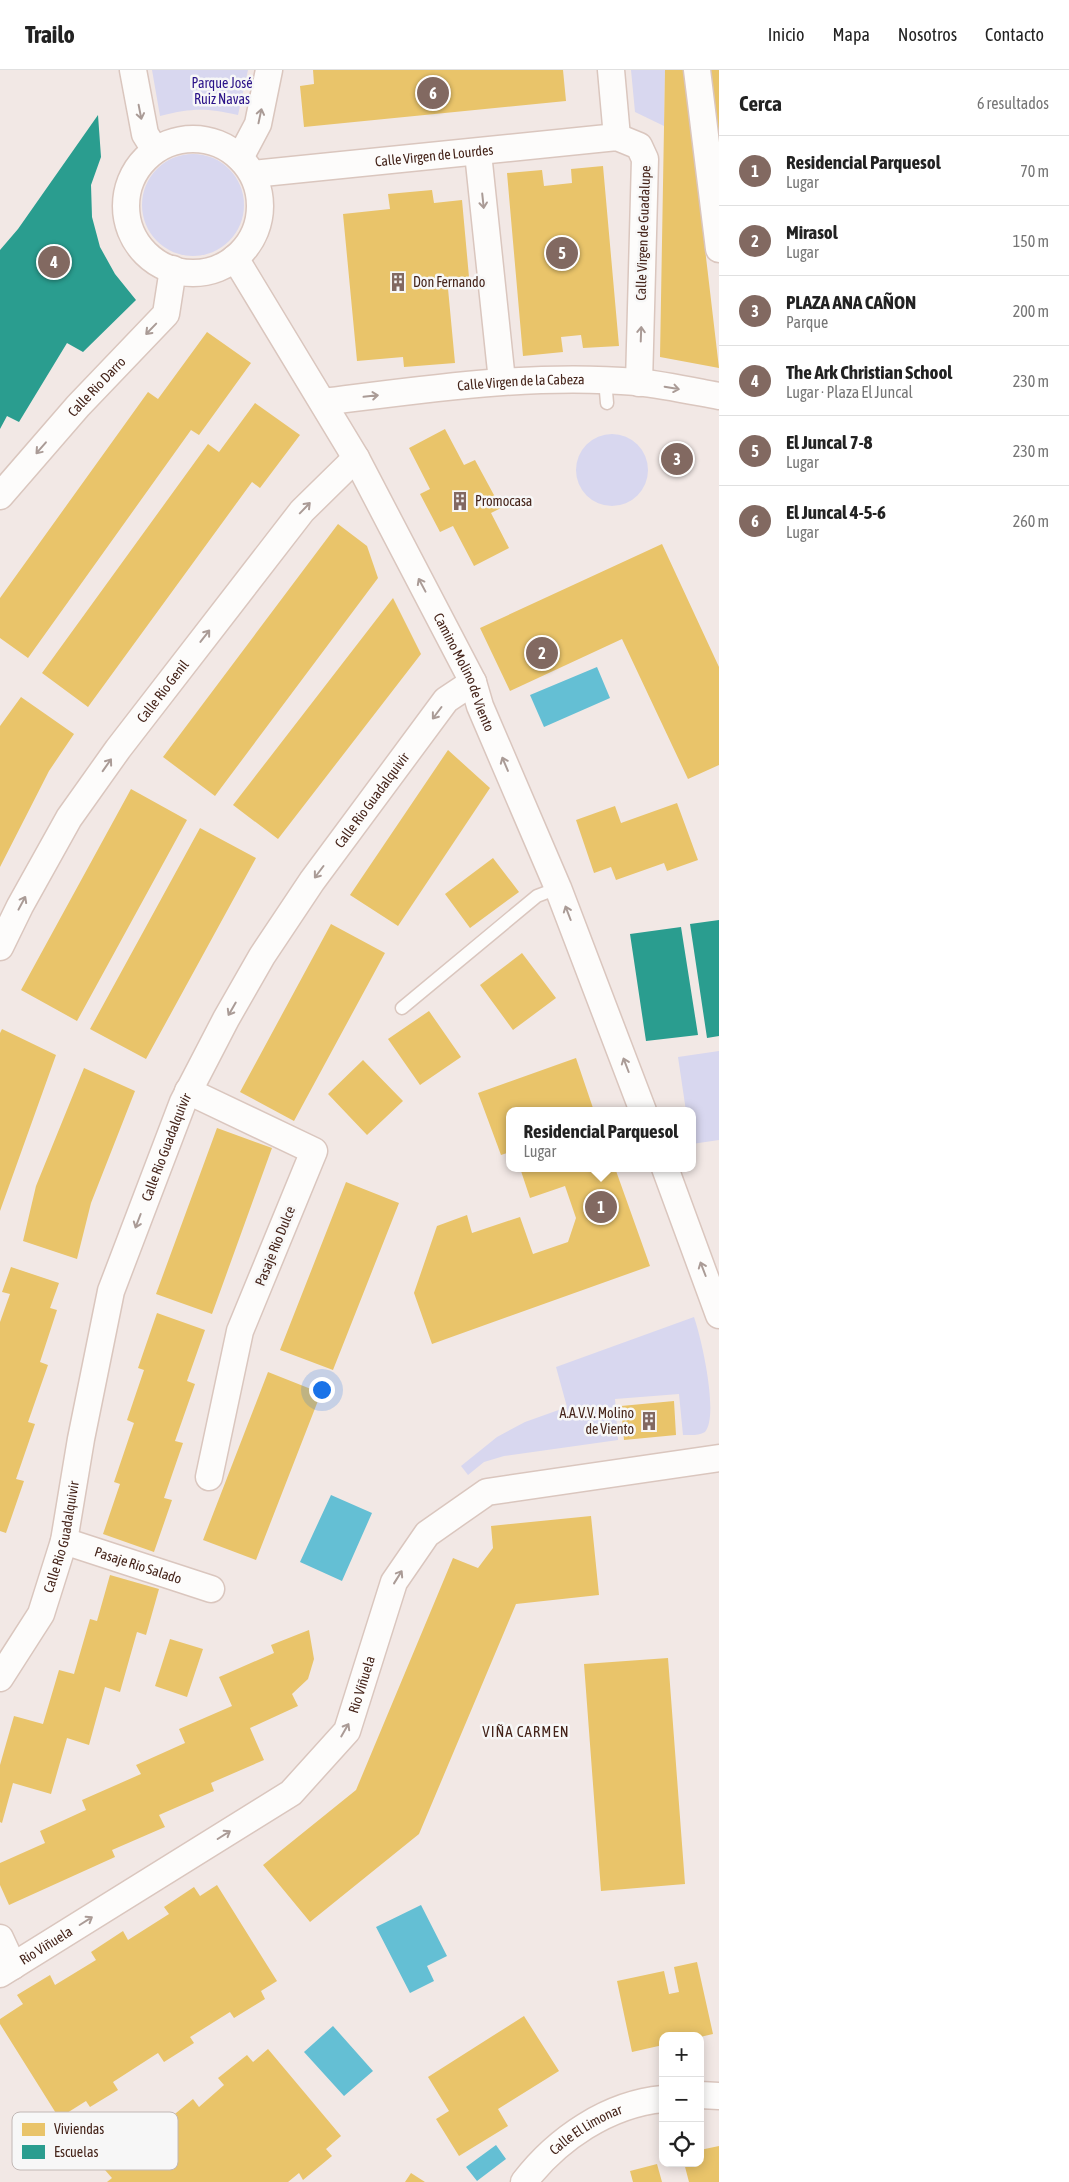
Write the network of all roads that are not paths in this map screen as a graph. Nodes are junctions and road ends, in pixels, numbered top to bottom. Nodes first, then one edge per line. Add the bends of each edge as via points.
1 (133, 70) edge
2 (269, 70) edge
3 (611, 70) edge
4 (697, 70) edge
5 (617, 137) junction
6 (155, 150) junction
7 (478, 152) junction
8 (246, 166) junction
9 (719, 249) edge
10 (235, 258) junction
11 (173, 269) junction
12 (502, 381) junction
13 (639, 383) junction
14 (719, 396) edge
15 (323, 402) junction
16 (356, 458) junction
17 (0, 496) edge
18 (473, 682) junction
19 (558, 888) junction
20 (0, 947) edge
21 (402, 1008) dead end
22 (188, 1091) junction
23 (641, 1107) edge
24 (666, 1172) edge
25 (719, 1315) edge
26 (719, 1458) edge
27 (209, 1478) dead end
28 (64, 1541) junction
29 (211, 1589) dead end
30 (0, 1678) edge
31 (0, 1938) edge
32 (6, 1970) edge
33 (704, 2095) edge
34 (719, 2096) edge
35 (659, 2100) edge
36 (524, 2182) edge

1 -> 6 street via 145,134
8 -> 2 street
3 - 5 street
4 - 9 street
5 - 7 street, Calle Virgen de Lourdes
13 -> 5 street, Calle Virgen de Guadalupe via 646,159 639,146
6 - 8 street via 176,141 199,138 222,145
6 - 11 street via 140,165 130,184 126,205 129,226 139,245 154,260
7 - 8 street, Calle Virgen de Lourdes
7 -> 12 street
8 - 10 street via 260,196 259,219 251,241
10 - 11 street via 216,269 194,273
10 - 15 street, Camino Molino de Viento
11 -> 17 street, Calle Rio Darro via 166,314 78,406
12 - 13 street, Calle Virgen de la Cabeza via 606,392
15 -> 12 street, Calle Virgen de la Cabeza
13 -> 14 street, Calle Virgen de la Cabeza
15 - 16 street, Camino Molino de Viento
18 -> 16 street, Camino Molino de Viento
20 -> 16 street, Calle Rio Genil via 70,818 118,748 302,511
19 -> 18 street, Camino Molino de Viento via 480,706
18 -> 22 street, Calle Rio Guadalquivir via 446,700 312,881 262,956
19 - 21 lane via 537,896
23 -> 19 street, Camino Molino de Viento
22 - 27 street, Pasaje Rio Dulce via 314,1151 240,1331
22 -> 28 street, Calle Rio Guadalquivir via 111,1291
25 -> 24 street
32 -> 26 street, Rio Viñuela via 291,1793 347,1731 394,1582 427,1534 487,1492
28 - 29 street, Pasaje Rio Salado
28 - 30 street, Calle Rio Guadalquivir via 41,1614
31 - 32 street
33 - 34 street
35 - 36 street, Calle El Limonar via 612,2110 572,2135

